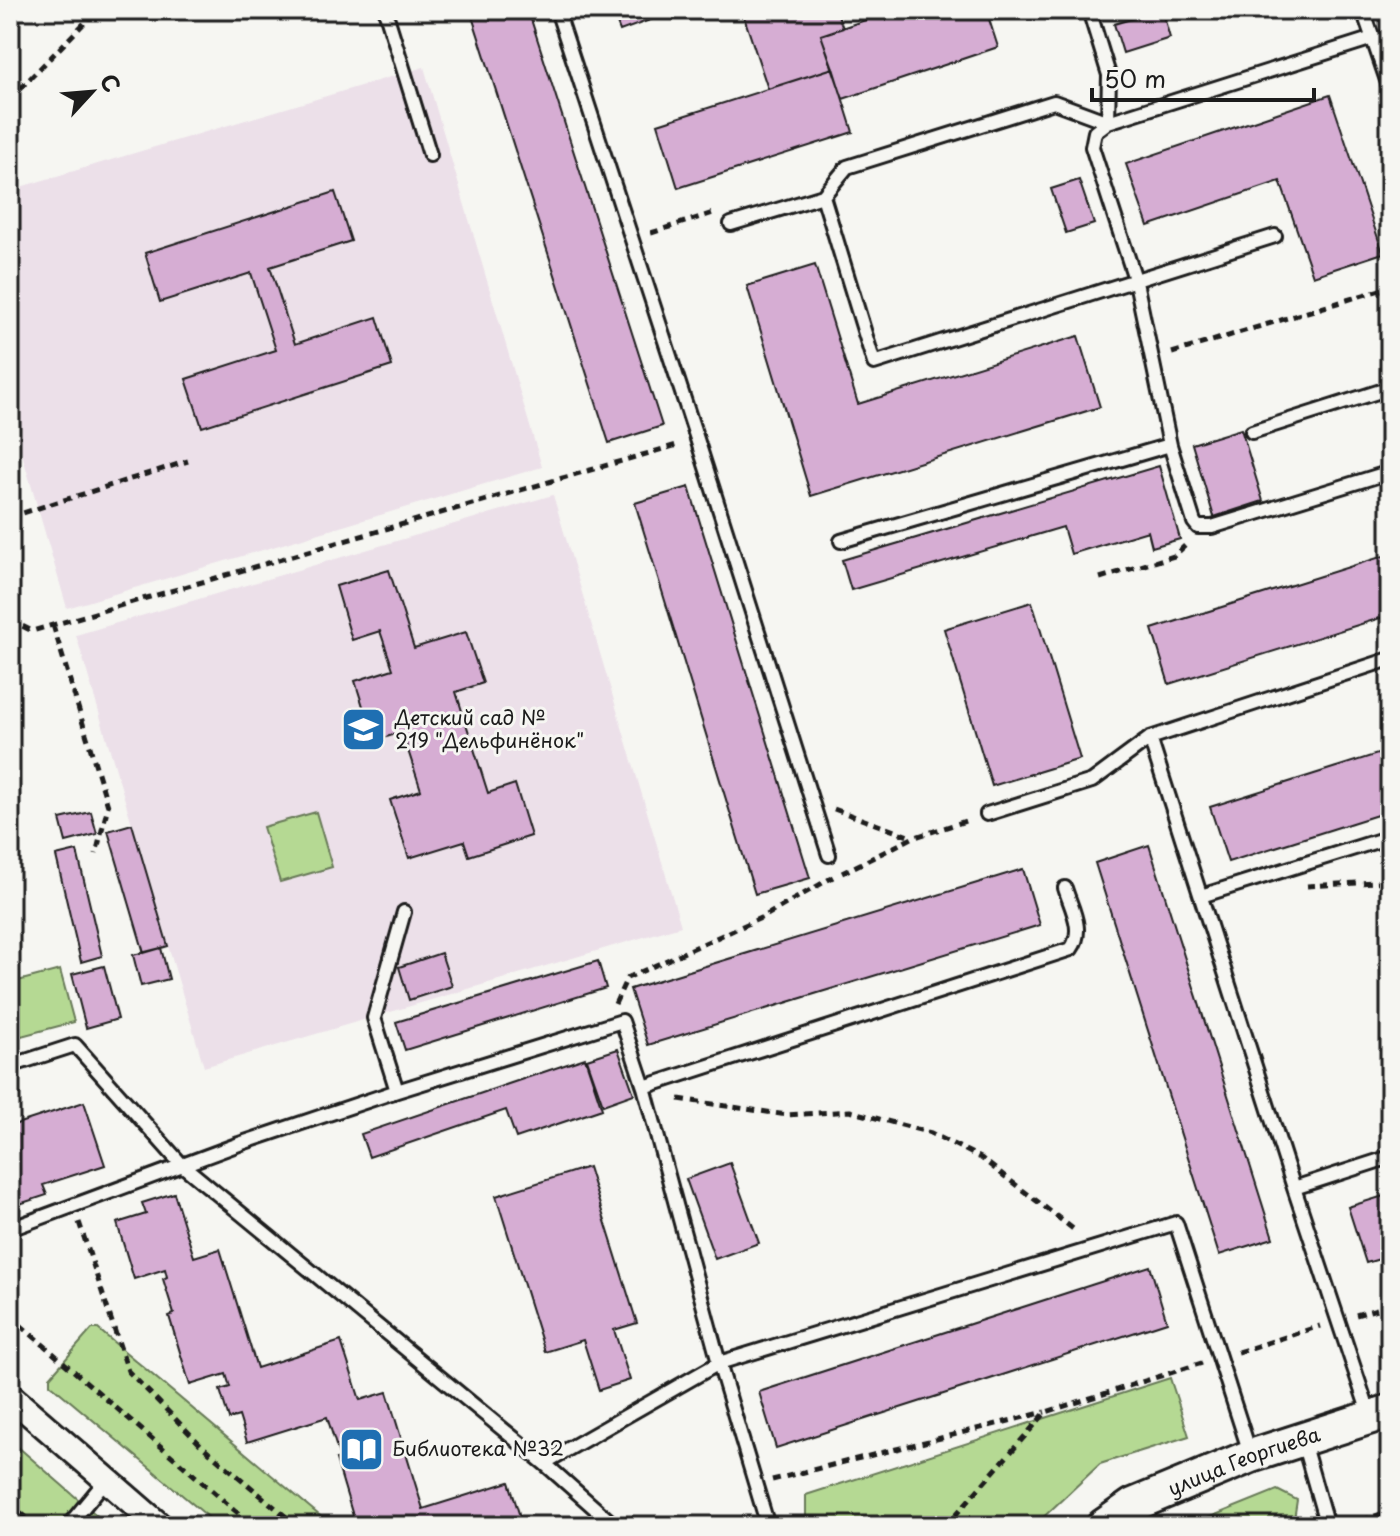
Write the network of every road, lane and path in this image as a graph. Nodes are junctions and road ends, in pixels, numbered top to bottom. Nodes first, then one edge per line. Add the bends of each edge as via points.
1 (97, 10) edge
2 (385, 10) edge
3 (557, 10) edge
4 (1089, 10) edge
5 (1363, 10) edge
6 (1373, 38) junction
7 (1390, 39) edge
8 (1390, 89) edge
9 (10, 99) edge
10 (1108, 122) junction
11 (430, 155) dead end
12 (823, 196) junction
13 (731, 224) joint
14 (1275, 236) dead end
15 (632, 239) junction
16 (1136, 282) junction
17 (1390, 287) edge
18 (1152, 359) junction
19 (1390, 388) edge
20 (1252, 432) dead end
21 (697, 439) junction
22 (1170, 445) junction
23 (188, 461) dead end
24 (1390, 472) edge
25 (10, 517) edge
26 (1205, 529) junction
27 (841, 541) dead end
28 (1100, 578) dead end
29 (10, 620) edge
30 (53, 625) junction
31 (1390, 659) edge
32 (1150, 738) junction
33 (812, 800) junction
34 (987, 814) joint
35 (1390, 837) edge
36 (912, 838) junction
37 (96, 854) dead end
38 (829, 855) dead end
39 (1281, 872) junction
40 (1390, 881) edge
41 (1065, 888) dead end
42 (1201, 896) junction
43 (404, 912) dead end
44 (604, 1026) junction
45 (10, 1066) edge
46 (644, 1087) junction
47 (397, 1091) junction
48 (1390, 1157) edge
49 (181, 1164) junction
50 (1294, 1188) junction
51 (74, 1205) junction
52 (10, 1229) edge
53 (1095, 1246) junction
54 (1390, 1305) edge
55 (10, 1316) edge
56 (1338, 1320) junction
57 (1219, 1358) junction
58 (719, 1363) junction
59 (10, 1396) edge
60 (1046, 1412) junction
61 (1380, 1414) edge
62 (1302, 1439) junction
63 (1251, 1456) junction
64 (544, 1463) junction
65 (106, 1480) junction
66 (755, 1485) junction
67 (10, 1503) edge
68 (1390, 1511) edge
69 (36, 1526) edge
70 (68, 1526) edge
71 (160, 1526) edge
72 (253, 1526) edge
73 (297, 1526) edge
74 (615, 1526) edge
75 (768, 1526) edge
76 (946, 1526) edge
77 (1103, 1526) edge
78 (1327, 1526) edge
79 (1343, 1526) edge

1 - 9 path
2 - 11 lane
3 - 15 lane
4 - 10 lane via 1109,75
5 - 6 lane
6 - 7 lane
6 - 8 lane
6 - 10 lane
10 - 12 lane via 1054,102 847,167
10 - 16 lane via 1095,132 1092,147
12 - 13 lane
12 - 16 lane via 874,363
13 - 15 path via 726,209
14 - 16 lane
15 - 21 lane
16 - 18 lane
17 - 18 path
18 - 22 lane
19 - 20 lane
21 - 30 path
21 - 33 lane
22 - 26 lane via 1194,522
22 - 27 lane
23 - 25 path
24 - 26 lane
26 - 28 path via 1174,556
29 - 30 path via 32,631
30 - 37 path via 108,806
31 - 32 lane
32 - 34 lane via 1092,781
32 - 42 lane
33 - 36 path
33 - 38 lane
34 - 36 path
35 - 39 lane
36 - 44 path via 765,916 627,978
39 - 40 path via 1298,886
39 - 42 lane
41 - 46 lane via 1079,931 1071,949
42 - 50 lane
43 - 47 lane via 374,1018
44 - 46 lane via 622,1021
44 - 47 lane
45 - 49 lane via 75,1045
46 - 53 path via 673,1098 787,1115 850,1111 931,1133 981,1158
46 - 58 lane
47 - 49 lane
48 - 50 lane
49 - 51 lane
49 - 64 lane
50 - 56 lane
51 - 52 lane
51 - 73 path via 128,1371 202,1446
53 - 57 lane via 1176,1223
53 - 58 lane
54 - 56 path
55 - 72 path
56 - 57 path
56 - 61 lane
57 - 60 path
57 - 63 lane
58 - 64 lane
58 - 66 lane
59 - 65 street
60 - 66 path
60 - 76 path
61 - 62 street, улица Георгиева
62 - 63 street, улица Георгиева
62 - 78 lane
63 - 77 street, улица Георгиева
64 - 74 lane
65 - 70 lane
65 - 71 street
66 - 75 lane
67 - 69 path
68 - 79 path

